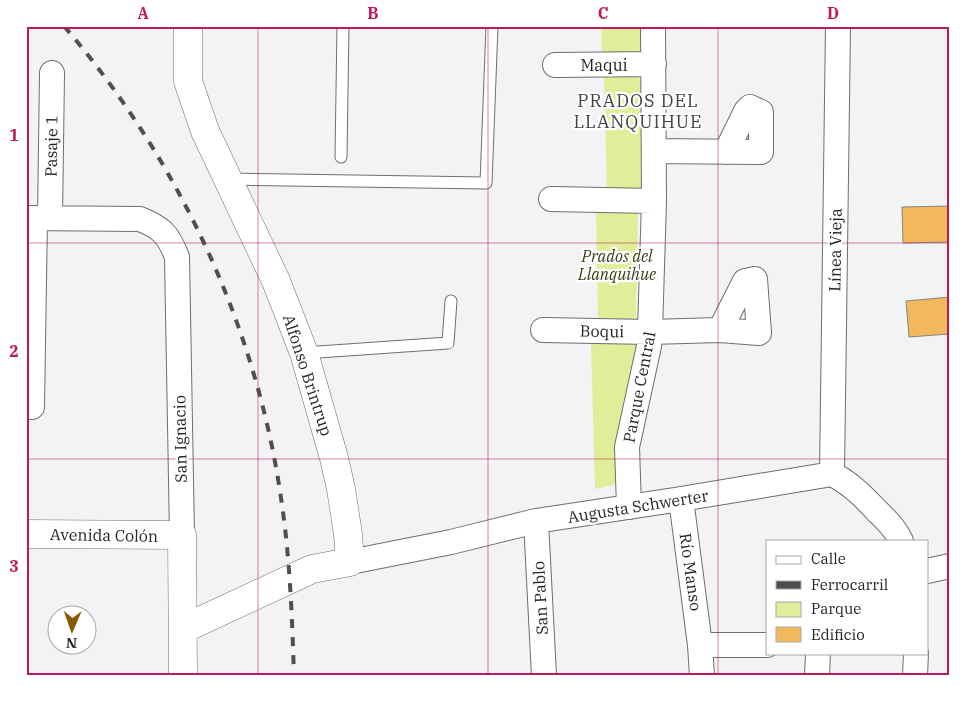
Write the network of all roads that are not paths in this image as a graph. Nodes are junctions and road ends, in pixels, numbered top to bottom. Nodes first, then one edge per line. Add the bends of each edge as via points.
1 (188, 26) edge
2 (343, 26) edge
3 (492, 26) edge
4 (653, 26) edge
5 (838, 26) edge
6 (654, 64) junction
7 (555, 65) dead end
8 (52, 73) dead end
9 (654, 152) junction
10 (726, 152) dead end
11 (341, 157) dead end
12 (228, 179) junction
13 (551, 199) dead end
14 (654, 201) junction
15 (37, 218) edge
16 (451, 301) dead end
17 (543, 330) dead end
18 (720, 330) dead end
19 (650, 332) junction
20 (304, 353) junction
21 (32, 407) dead end
22 (832, 474) junction
23 (681, 500) junction
24 (629, 507) junction
25 (536, 521) junction
26 (26, 534) edge
27 (182, 535) junction
28 (901, 540) edge
29 (350, 562) junction
30 (950, 566) edge
31 (928, 571) edge
32 (183, 629) junction
33 (700, 645) junction
34 (766, 645) edge
35 (818, 654) edge
36 (916, 654) edge
37 (183, 676) edge
38 (544, 676) edge
39 (702, 676) edge
40 (817, 676) edge
41 (915, 676) edge

1 - 12 street, Alfonso Brintrup via 188,81 205,131
2 - 11 lane
3 - 12 lane via 486,183
4 - 6 street, Parque Central
5 - 22 street, Línea Vieja
6 - 7 street, Maqui
6 - 9 street, Parque Central
8 - 15 street, Pasaje 1
9 - 10 street
9 - 14 street, Parque Central
12 - 20 street, Alfonso Brintrup via 276,281
13 - 14 street
14 - 19 street, Parque Central
15 - 21 street, Pasaje 1
15 - 27 street, San Ignacio via 140,219 162,230 171,243 176,257
16 - 20 lane via 448,343
17 - 19 street, Boqui
18 - 19 street, Boqui
19 - 24 street, Parque Central via 627,447
20 - 29 street, Alfonso Brintrup via 341,489
22 - 23 street, Augusta Schwerter
22 - 28 street via 860,493 896,530
23 - 24 street, Augusta Schwerter
23 - 33 street, Río Manso
24 - 25 street, Augusta Schwerter
25 - 29 street, Augusta Schwerter
25 - 38 street, San Pablo
26 - 27 street, Avenida Colón
27 - 32 street, San Ignacio
29 - 32 street via 312,570
30 - 31 street
32 - 37 street, San Ignacio
33 - 34 street
33 - 39 street, Río Manso
35 - 40 street
36 - 41 street

